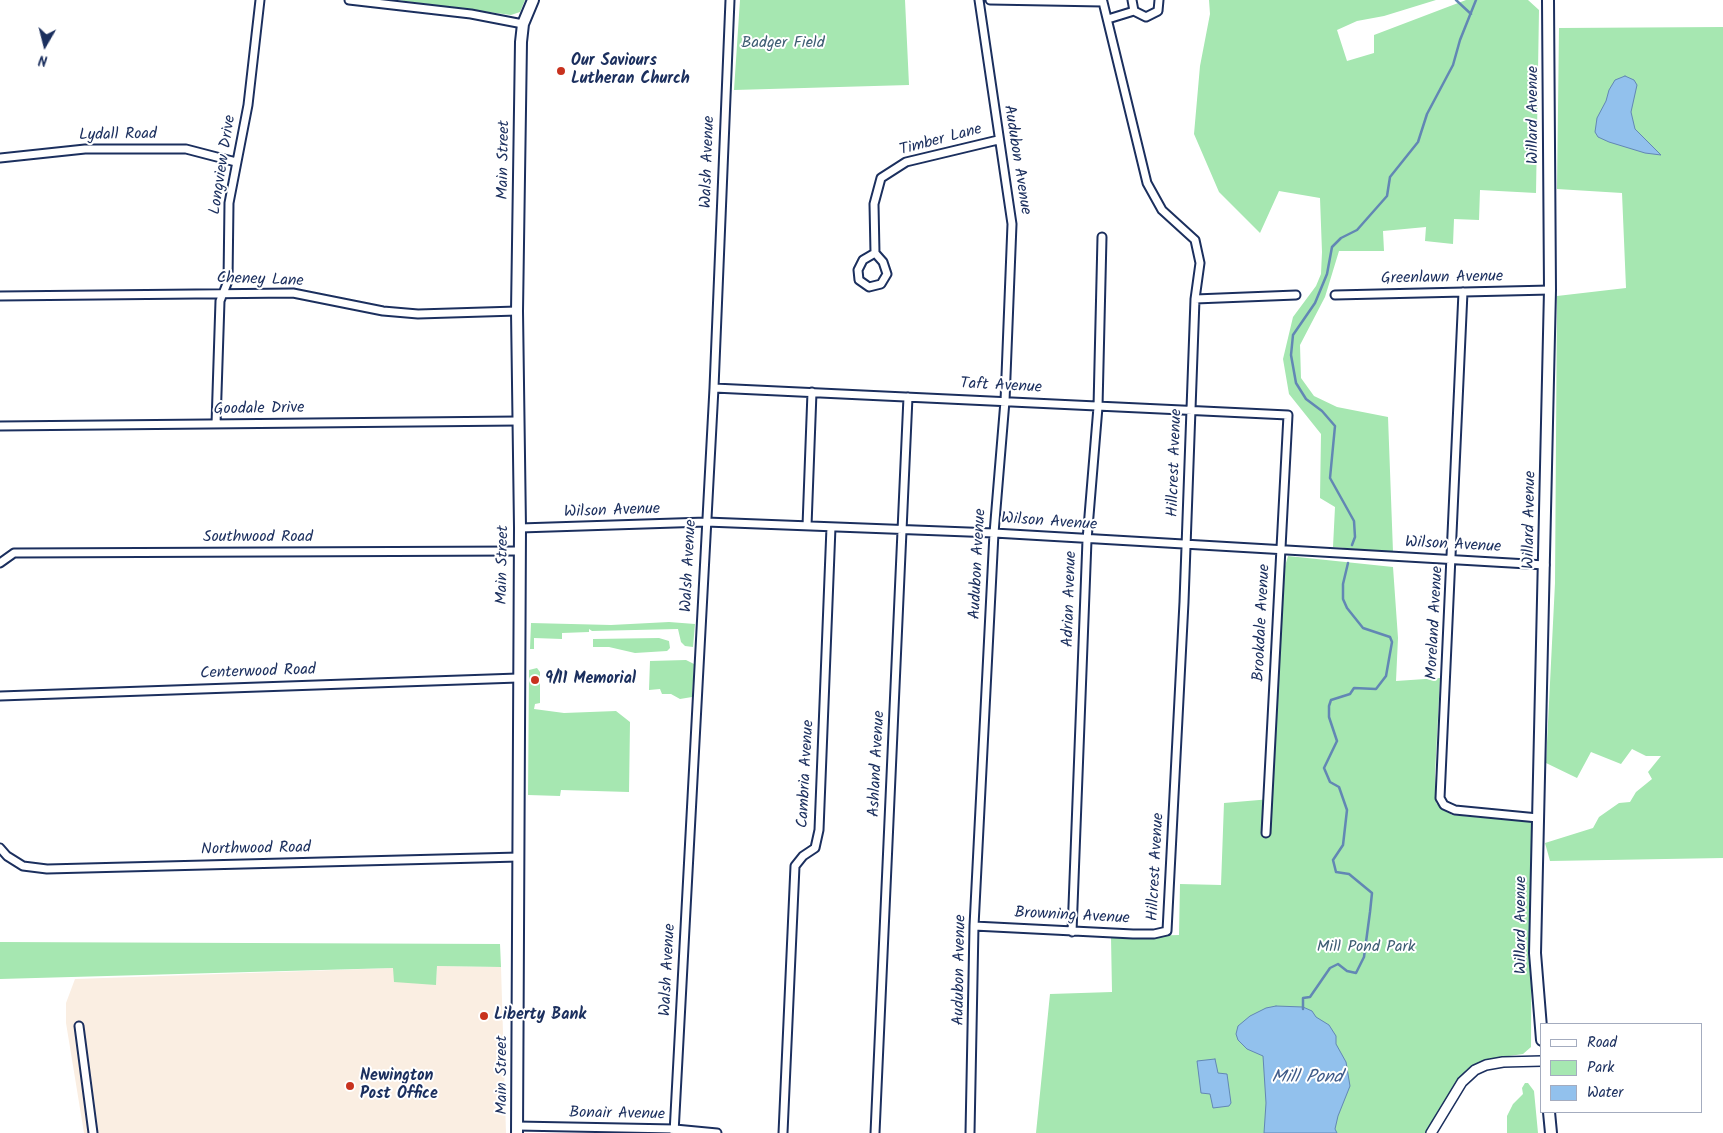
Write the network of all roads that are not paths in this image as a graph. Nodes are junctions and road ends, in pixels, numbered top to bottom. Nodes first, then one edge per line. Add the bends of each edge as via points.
1 (260, 0) edge
2 (349, 0) edge
3 (533, 0) edge
4 (730, 0) edge
5 (979, 0) edge
6 (990, 0) edge
7 (1132, 0) edge
8 (1160, 0) edge
9 (1548, 0) edge
10 (1134, 11) junction
11 (1108, 19) junction
12 (523, 24) junction
13 (998, 140) junction
14 (0, 158) edge
15 (236, 162) junction
16 (1102, 237) dead end
17 (875, 253) junction
18 (1550, 290) junction
19 (1463, 292) junction
20 (223, 293) junction
21 (1296, 295) dead end
22 (1335, 295) dead end
23 (0, 296) edge
24 (1195, 299) junction
25 (517, 311) junction
26 (714, 388) junction
27 (812, 392) junction
28 (908, 397) junction
29 (1005, 401) junction
30 (1098, 407) junction
31 (1193, 409) junction
32 (1288, 414) joint
33 (518, 421) junction
34 (216, 424) junction
35 (0, 426) edge
36 (706, 522) junction
37 (807, 526) junction
38 (831, 527) junction
39 (520, 528) junction
40 (903, 531) junction
41 (994, 533) junction
42 (1087, 540) junction
43 (1186, 546) junction
44 (520, 551) junction
45 (1281, 551) junction
46 (1453, 560) junction
47 (0, 563) edge
48 (1545, 565) junction
49 (518, 678) junction
50 (0, 696) edge
51 (1538, 818) junction
52 (1266, 833) dead end
53 (0, 848) edge
54 (519, 857) junction
55 (974, 926) junction
56 (1167, 931) joint
57 (1072, 932) junction
58 (1541, 1023) edge
59 (79, 1026) dead end
60 (1540, 1062) edge
61 (1549, 1113) edge
62 (517, 1130) edge
63 (674, 1131) edge
64 (93, 1133) edge
65 (717, 1133) edge
66 (783, 1133) edge
67 (875, 1133) edge
68 (970, 1133) edge
69 (1431, 1133) edge
70 (1551, 1133) edge

1 - 15 street, Longview Drive via 248,105
2 - 12 street via 471,14
3 - 12 main road, Main Street
4 - 26 street, Walsh Avenue
5 - 13 street, Audubon Avenue
6 - 11 street, Hillcrest Avenue via 1103,2
7 - 10 street
8 - 10 street via 1158,11 1150,16 1141,16
9 - 18 main road, Willard Avenue
10 - 11 street
11 - 24 street, Hillcrest Avenue via 1147,183 1162,210 1195,240 1200,263
12 - 25 main road, Main Street
13 - 17 street, Timber Lane via 906,162 882,178 874,204
13 - 29 street, Audubon Avenue via 1012,224
14 - 15 street, Lydall Road via 85,149 186,149
15 - 20 street, Longview Drive via 229,203 228,281
16 - 30 street, Adrian Avenue
17 - 17 street, Timber Lane via 884,262 887,274 881,284 869,287 860,280 858,270 863,260
18 - 19 street, Greenlawn Avenue
18 - 48 main road, Willard Avenue
19 - 22 street, Greenlawn Avenue
19 - 46 street, Moreland Avenue
20 - 23 street, Cheney Lane
20 - 25 street, Cheney Lane via 293,293 383,311 418,314
20 - 34 street, Longview Drive via 220,301
21 - 24 street
24 - 31 street, Hillcrest Avenue
25 - 33 main road, Main Street
26 - 27 street, Taft Avenue
26 - 36 street, Walsh Avenue
27 - 28 street, Taft Avenue
27 - 37 street
28 - 29 street, Taft Avenue
28 - 40 street, Ashland Avenue
29 - 30 street, Taft Avenue
29 - 41 street, Audubon Avenue
30 - 31 street, Taft Avenue
30 - 42 street, Adrian Avenue
31 - 32 street, Taft Avenue
31 - 43 street, Hillcrest Avenue
32 - 45 street, Brookdale Avenue
33 - 34 street, Goodale Drive
33 - 39 main road, Main Street
34 - 35 street, Goodale Drive
36 - 37 street, Wilson Avenue
36 - 39 street, Wilson Avenue
36 - 63 street, Walsh Avenue
37 - 38 street, Wilson Avenue
38 - 40 street, Wilson Avenue
38 - 66 street, Cambria Avenue via 819,830 815,848 795,866
39 - 44 main road, Main Street
40 - 41 street, Wilson Avenue
40 - 67 street, Ashland Avenue
41 - 42 street, Wilson Avenue
41 - 55 street, Audubon Avenue
42 - 43 street, Wilson Avenue
42 - 57 street, Adrian Avenue
43 - 45 street, Wilson Avenue
43 - 56 street, Hillcrest Avenue
44 - 47 street, Southwood Road via 14,553
44 - 49 main road, Main Street
45 - 46 street, Wilson Avenue
45 - 52 street, Brookdale Avenue
46 - 48 street, Wilson Avenue
46 - 51 street, Moreland Avenue via 1440,798 1455,810
48 - 51 main road, Willard Avenue
49 - 50 street, Centerwood Road
49 - 54 main road, Main Street
51 - 58 main road, Willard Avenue via 1535,953
53 - 54 street, Northwood Road via 23,866 47,868
54 - 62 main road, Main Street
55 - 57 street, Browning Avenue
55 - 68 street, Audubon Avenue
56 - 57 street, Browning Avenue via 1154,934
59 - 64 street
60 - 69 street via 1492,1064 1475,1070 1462,1082
61 - 70 main road
62 - 63 street, Bonair Avenue
63 - 65 street, Bonair Avenue

